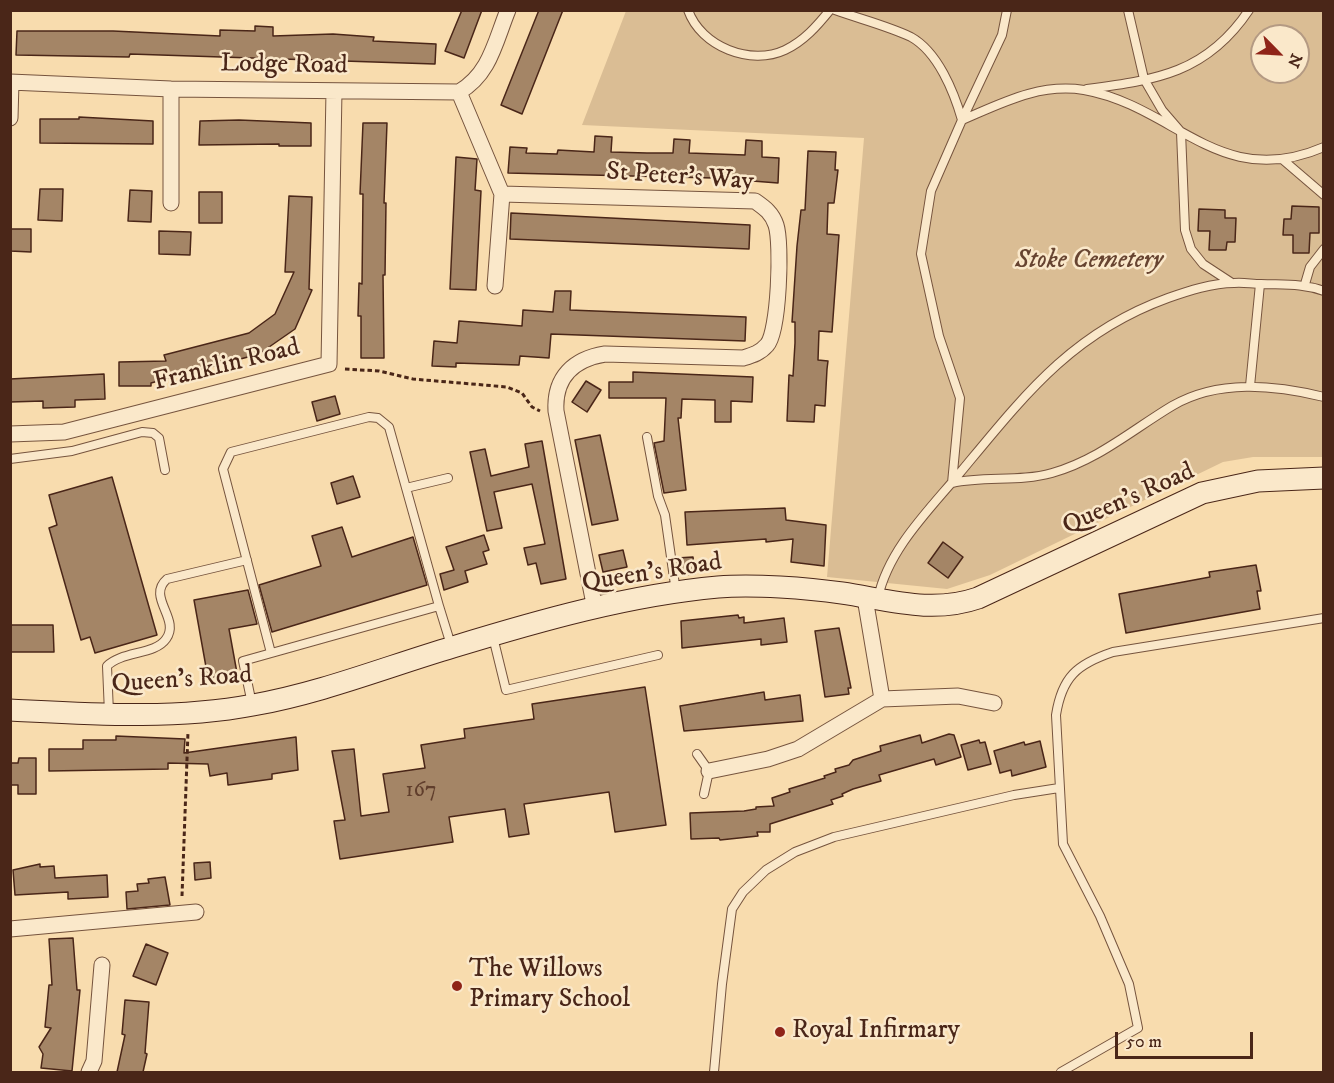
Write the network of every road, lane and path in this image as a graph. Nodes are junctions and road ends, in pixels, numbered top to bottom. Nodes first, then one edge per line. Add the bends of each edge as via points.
1 (508, 10) edge
2 (688, 10) edge
3 (830, 10) edge
4 (835, 10) edge
5 (1007, 10) edge
6 (1128, 10) edge
7 (1249, 10) edge
8 (1144, 79) junction
9 (11, 82) edge
10 (171, 89) junction
11 (1082, 90) junction
12 (334, 91) junction
13 (459, 92) junction
14 (10, 118) edge
15 (962, 120) junction
16 (1181, 132) junction
17 (1323, 147) edge
18 (1282, 159) junction
19 (502, 194) junction
20 (1323, 195) edge
21 (171, 203) dead end
22 (1323, 249) edge
23 (1232, 282) junction
24 (1260, 284) junction
25 (1305, 284) junction
26 (495, 286) dead end
27 (1323, 291) edge
28 (329, 364) junction
29 (1250, 386) junction
30 (1323, 397) edge
31 (556, 411) junction
32 (10, 434) edge
33 (647, 437) dead end
34 (10, 459) edge
35 (165, 470) dead end
36 (448, 478) dead end
37 (1323, 478) edge
38 (952, 483) junction
39 (406, 488) junction
40 (247, 560) junction
41 (676, 592) junction
42 (872, 599) junction
43 (439, 606) junction
44 (596, 609) junction
45 (1323, 618) edge
46 (492, 636) junction
47 (452, 647) junction
48 (271, 653) junction
49 (658, 655) dead end
50 (882, 699) junction
51 (994, 703) dead end
52 (252, 706) junction
53 (10, 710) edge
54 (189, 712) junction
55 (109, 714) junction
56 (697, 754) dead end
57 (709, 771) junction
58 (1059, 788) junction
59 (704, 794) dead end
60 (189, 912) joint
61 (10, 929) edge
62 (102, 965) dead end
63 (89, 1072) edge
64 (714, 1072) edge
65 (1061, 1072) edge

1 - 13 street via 486,67 474,83
2 - 3 lane via 700,29 721,46 746,55 768,56 811,33
4 - 15 lane via 911,38 925,48 938,66
5 - 15 lane via 1002,35
6 - 8 lane
7 - 8 lane via 1212,52 1176,73
8 - 11 lane
8 - 16 lane via 1161,110
9 - 10 street, Lodge Road
9 - 14 street
10 - 12 street, Lodge Road
10 - 21 street
11 - 15 lane via 1025,93
11 - 16 lane via 1105,96
12 - 13 street, Lodge Road
12 - 28 street, Franklin Road
13 - 19 street
15 - 38 lane via 932,191 921,254 939,336 960,398
16 - 18 lane via 1226,154 1263,161
16 - 23 lane via 1185,230 1191,249 1203,264
17 - 18 lane via 1299,158
18 - 20 lane
19 - 26 street
19 - 31 street, St Peter's Way via 755,201 767,209 776,224 779,239 774,329 769,344 757,354 743,358 605,354 586,357 563,378 555,398
22 - 25 lane via 1310,267
23 - 24 lane
23 - 38 lane via 1188,291 1135,310 1094,333 1026,394
24 - 25 lane
24 - 29 lane
25 - 27 lane
28 - 31 path via 351,371 507,387 522,393 538,411
28 - 32 street, Franklin Road via 64,432
29 - 30 lane via 1287,388
29 - 38 lane via 1216,389 1174,405 1102,452 1051,473
31 - 44 street, St Peter's Way
33 - 41 lane via 665,515
34 - 35 lane via 72,451 142,432 159,438
36 - 39 lane
37 - 42 street, Queen's Road via 1258,481 1202,493 957,605 935,607
38 - 42 lane via 884,574
39 - 40 lane via 389,427 378,418 369,417 231,452 223,469
39 - 43 lane
40 - 48 lane
40 - 55 lane via 160,584 170,629 159,645 113,659 106,666
41 - 42 street, Queen's Road via 721,587 831,592
41 - 44 street, Queen's Road
42 - 50 street
43 - 47 lane
43 - 48 lane
44 - 46 street, Queen's Road
45 - 58 lane via 1113,652 1081,666 1068,677 1059,696
46 - 47 street, Queen's Road
46 - 49 lane via 506,690
47 - 52 street, Queen's Road via 342,683
48 - 52 lane via 243,661
50 - 51 street via 960,690
50 - 57 street via 798,749
52 - 54 street, Queen's Road
53 - 55 street, Queen's Road
54 - 55 street, Queen's Road
54 - 60 path
56 - 57 lane
57 - 59 lane
58 - 64 lane via 834,837 795,852 766,870 732,909
58 - 65 lane via 1063,844 1129,984 1138,1028
60 - 61 street
62 - 63 street via 94,1061

